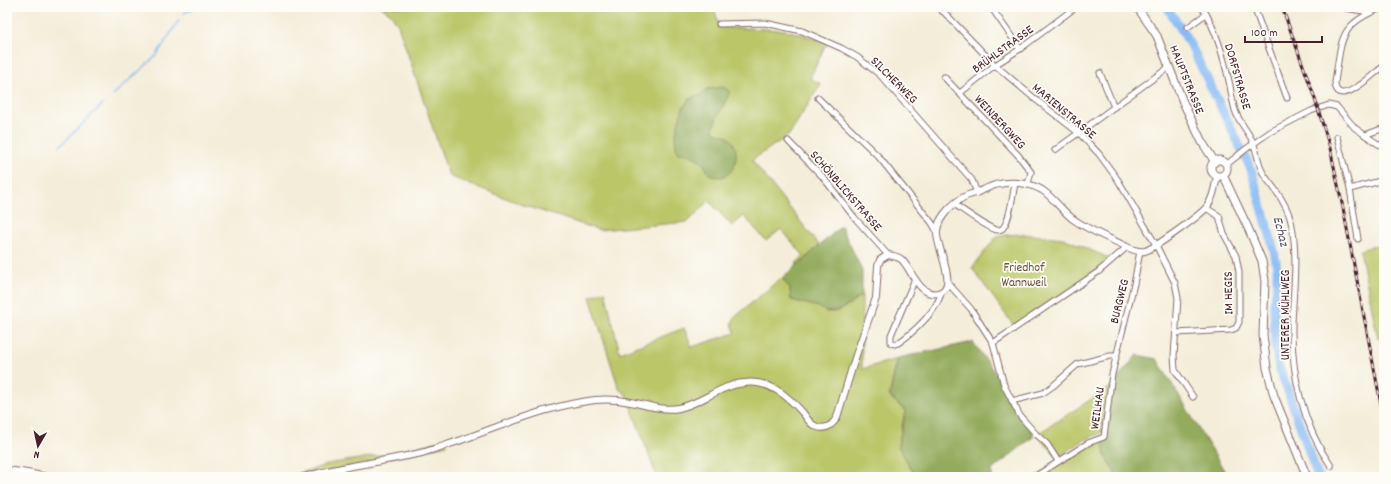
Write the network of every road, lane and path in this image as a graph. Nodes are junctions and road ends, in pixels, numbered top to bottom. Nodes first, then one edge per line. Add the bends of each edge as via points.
1 (947, 7) edge
2 (990, 7) edge
3 (1076, 7) edge
4 (1137, 7) edge
5 (1202, 7) edge
6 (1254, 7) edge
7 (1339, 7) edge
8 (1384, 7) edge
9 (940, 9) edge
10 (1360, 9) edge
11 (1369, 12) junction
12 (1206, 14) junction
13 (719, 24) dead end
14 (1188, 27) dead end
15 (1020, 49) junction
16 (996, 65) junction
17 (1384, 66) edge
18 (1169, 67) junction
19 (1100, 72) dead end
20 (944, 77) dead end
21 (960, 93) junction
22 (818, 98) dead end
23 (1287, 98) dead end
24 (1114, 107) junction
25 (1384, 128) edge
26 (1079, 133) junction
27 (1365, 135) junction
28 (1337, 137) dead end
29 (788, 141) dead end
30 (1254, 143) junction
31 (1384, 146) edge
32 (1055, 150) dead end
33 (1215, 162) junction
34 (1226, 165) junction
35 (1220, 176) junction
36 (1384, 180) edge
37 (1015, 183) junction
38 (1028, 184) junction
39 (1228, 186) junction
40 (1214, 189) junction
41 (1350, 189) junction
42 (977, 192) junction
43 (954, 204) junction
44 (1206, 208) junction
45 (936, 230) junction
46 (1358, 239) dead end
47 (1156, 245) junction
48 (1127, 247) junction
49 (1140, 251) junction
50 (888, 255) junction
51 (915, 279) junction
52 (948, 283) junction
53 (941, 292) junction
54 (1176, 333) junction
55 (993, 343) junction
56 (1116, 356) junction
57 (1193, 397) dead end
58 (1012, 401) junction
59 (1058, 461) junction
60 (1331, 466) dead end
61 (7, 470) edge
62 (1039, 474) dead end
63 (26, 475) edge
64 (47, 477) edge
65 (304, 477) edge
66 (1307, 477) edge

1 - 9 street
2 - 15 street
3 - 15 street, BRÜHLSTRASSE
4 - 18 main road, HAUPTSTRASSE via 1157,36
5 - 12 street, DORFSTRASSE
6 - 23 street
7 - 10 street
8 - 11 street
9 - 16 street, MARIENSTRASSE
10 - 11 street
11 - 17 street via 1346,31 1342,40 1335,88 1343,94 1348,93
12 - 14 street
12 - 30 street, DORFSTRASSE via 1224,62 1235,112
13 - 42 street, SILCHERWEG via 765,23 802,32 857,57 880,75 904,102 972,180
15 - 16 street, BRÜHLSTRASSE
16 - 21 street, BRÜHLSTRASSE
16 - 26 street, MARIENSTRASSE
18 - 24 street
18 - 33 main road, HAUPTSTRASSE via 1197,132
19 - 24 street
20 - 21 street, WEINBERGWEG
21 - 38 street, WEINBERGWEG via 1031,172
22 - 45 street via 878,156
24 - 26 street
25 - 27 street
26 - 32 street
26 - 47 street, MARIENSTRASSE via 1118,180
27 - 30 street via 1337,107 1329,105 1284,124
27 - 31 street
28 - 41 street
29 - 50 street, SCHÖNBLICKSTRASSE via 822,176
30 - 34 street
30 - 60 street, UNTERER MÜHLWEG via 1263,174 1287,209 1292,224 1295,266 1293,357 1301,403 1320,449
33 - 34 main road via 1222,161
33 - 35 main road via 1211,170 1213,174
34 - 35 main road via 1227,169
35 - 39 main road
35 - 40 street
36 - 41 street
37 - 38 street
37 - 42 street via 994,185
37 - 43 street via 1007,219 1000,230 990,227
38 - 48 street via 1042,190 1075,220
39 - 40 street
39 - 66 main road via 1262,261 1263,335 1268,372 1279,409
40 - 44 street
41 - 46 street
42 - 43 street
43 - 45 street
44 - 47 street
44 - 54 street, IM HEGIS via 1219,216 1224,234 1236,256 1239,272 1239,322 1236,328 1230,330
45 - 52 street
47 - 49 street
47 - 54 street, MARIENSTRASSE via 1175,283 1178,298
48 - 49 street
48 - 55 street via 1098,272
49 - 56 street, BURGWEG
50 - 51 street via 902,260
50 - 65 street via 880,260 876,298 837,417 828,427 814,426 780,391 757,383 744,383 732,385 678,408 614,400 597,400 556,407 403,458 353,465
51 - 53 street via 932,294
51 - 53 street via 891,335 891,343 898,343 920,326 940,299
52 - 53 street
52 - 55 street via 971,309
54 - 57 street, MARIENSTRASSE via 1176,370
55 - 58 street via 1004,385
56 - 58 street via 1078,364 1043,393
56 - 59 street, WEILHAU via 1104,437 1088,442
58 - 59 street via 1020,416 1047,444
59 - 62 street, WEILHAU
61 - 63 street
63 - 64 street

